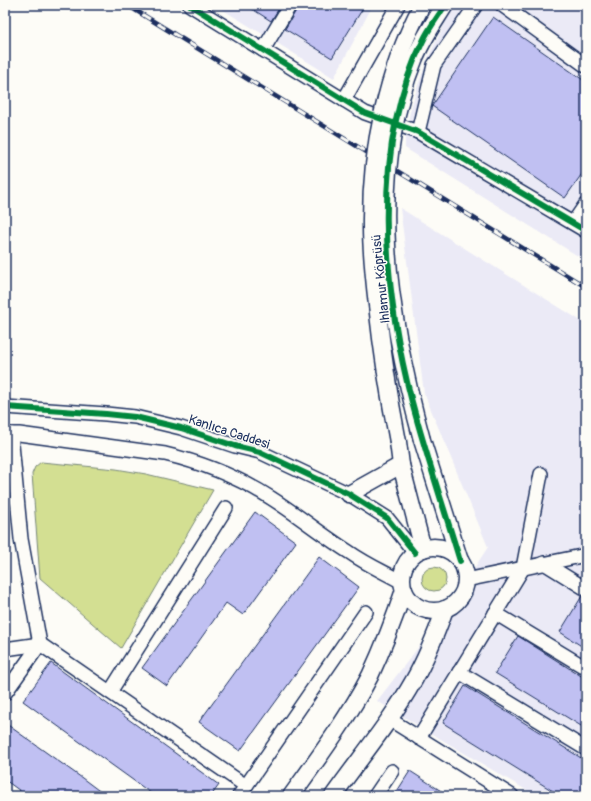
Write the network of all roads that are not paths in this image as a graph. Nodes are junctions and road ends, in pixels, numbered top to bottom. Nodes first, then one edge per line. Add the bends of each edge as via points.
1 (190, 5) edge
2 (290, 5) edge
3 (398, 5) edge
4 (422, 5) edge
5 (445, 5) edge
6 (476, 5) edge
7 (502, 5) edge
8 (263, 50) junction
9 (586, 66) edge
10 (344, 100) junction
11 (418, 132) junction
12 (586, 204) edge
13 (573, 223) junction
14 (586, 231) edge
15 (5, 407) edge
16 (8, 434) edge
17 (401, 465) junction
18 (541, 474) dead end
19 (349, 494) junction
20 (226, 508) dead end
21 (419, 551) junction
22 (586, 555) edge
23 (460, 561) junction
24 (544, 563) junction
25 (523, 568) junction
26 (466, 580) junction
27 (403, 586) junction
28 (586, 588) edge
29 (445, 610) junction
30 (366, 612) dead end
31 (495, 613) junction
32 (40, 644) junction
33 (5, 649) edge
34 (586, 668) edge
35 (459, 672) junction
36 (110, 692) junction
37 (5, 693) edge
38 (388, 719) junction
39 (419, 738) junction
40 (586, 749) edge
41 (392, 771) dead end
42 (243, 791) edge
43 (291, 796) edge
44 (333, 796) edge
45 (375, 796) edge
46 (512, 796) edge

1 - 8 street
2 - 8 street
3 - 10 street
4 - 17 street, Ihlamur Köprüsü, bridge via 402,47 386,98 371,202 373,275 382,353
5 - 23 street, Ihlamur Köprüsü, bridge via 423,40 407,80 395,124 386,200 388,258 396,324 411,401
6 - 11 street via 434,65
7 - 9 street
8 - 10 street
10 - 11 street via 366,113
11 - 13 street
12 - 13 street
13 - 14 street
15 - 19 street, Kanlıca Caddesi via 106,414 164,423 260,452
16 - 27 street via 165,454 215,469 271,498
16 - 32 street via 21,539
17 - 19 street
17 - 21 street, Ihlamur Köprüsü
18 - 25 street
19 - 21 street, Kanlıca Caddesi via 387,518
20 - 36 street
21 - 23 street via 431,547 439,548 447,550
21 - 27 street via 405,566 402,574
22 - 24 street
23 - 26 street
24 - 25 street
24 - 28 street
25 - 26 street
25 - 31 street
26 - 29 street via 459,600
27 - 29 street via 413,604 428,611
27 - 43 street via 383,648 360,693 338,730
29 - 38 street via 426,657
30 - 42 street
31 - 34 street
31 - 35 street
32 - 33 street
32 - 36 street
32 - 37 street
35 - 39 street
35 - 40 street
36 - 42 street
38 - 39 street
38 - 44 street
39 - 46 street
41 - 45 street

